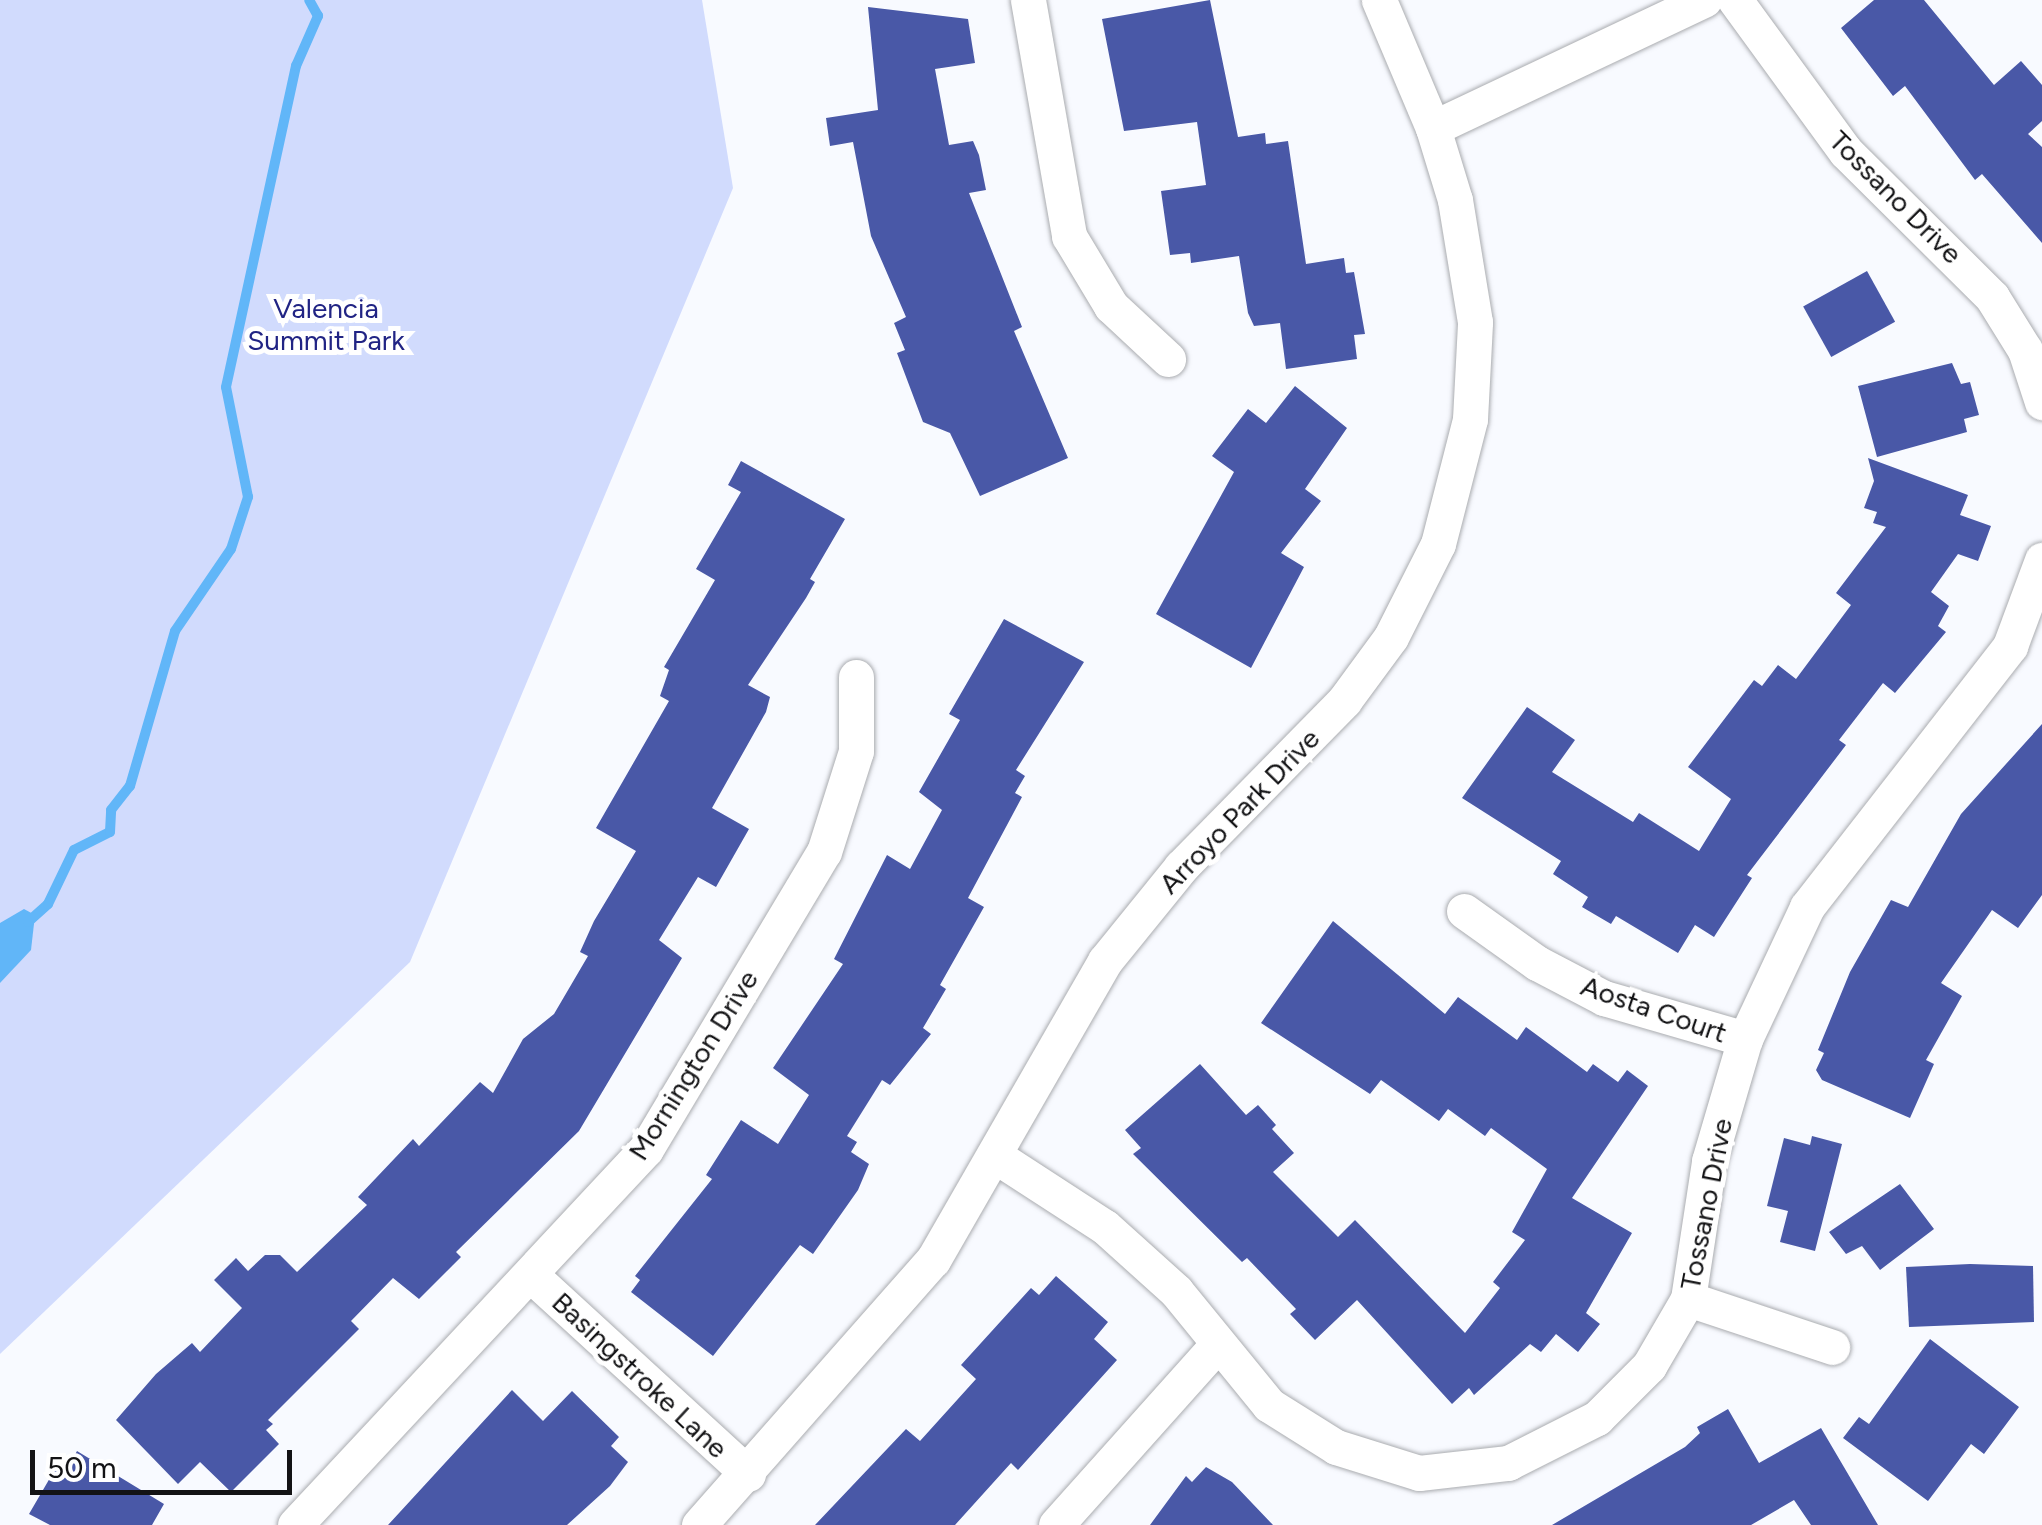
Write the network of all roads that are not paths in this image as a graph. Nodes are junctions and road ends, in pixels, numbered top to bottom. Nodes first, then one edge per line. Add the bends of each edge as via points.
1 (1028, 0) edge
2 (1379, 0) edge
3 (1704, 0) edge
4 (1735, 0) edge
5 (1433, 128) junction
6 (1168, 359) dead end
7 (2042, 402) edge
8 (2042, 560) edge
9 (856, 677) dead end
10 (1464, 911) dead end
11 (1745, 1039) junction
12 (994, 1155) junction
13 (532, 1276) junction
14 (1688, 1299) junction
15 (1218, 1344) junction
16 (1832, 1347) dead end
17 (748, 1474) junction
18 (296, 1525) edge
19 (698, 1525) edge
20 (1056, 1525) edge

1 - 6 street via 1069,236 1112,306
2 - 5 street, Arroyo Park Drive
3 - 5 street
4 - 7 street, Tossano Drive via 1846,152 1992,297 2024,350
5 - 12 street, Arroyo Park Drive via 1455,200 1475,322 1470,419 1438,544 1391,637 1344,701 1181,866 1105,961
8 - 11 street, Tossano Drive via 2010,646 1807,907
9 - 13 street, Mornington Drive via 856,751 824,852 646,1150
10 - 11 street, Aosta Court via 1537,963 1604,998
11 - 14 street, Tossano Drive via 1709,1160
12 - 15 street, Tossano Drive via 1105,1228 1176,1291
12 - 17 street, Arroyo Park Drive via 933,1260
13 - 17 street, Basingstroke Lane
13 - 18 street, Mornington Drive
14 - 15 street, Tossano Drive via 1650,1366 1597,1418 1508,1463 1419,1474 1336,1447 1286,1415
14 - 16 street
15 - 20 street
17 - 19 street, Arroyo Park Drive

